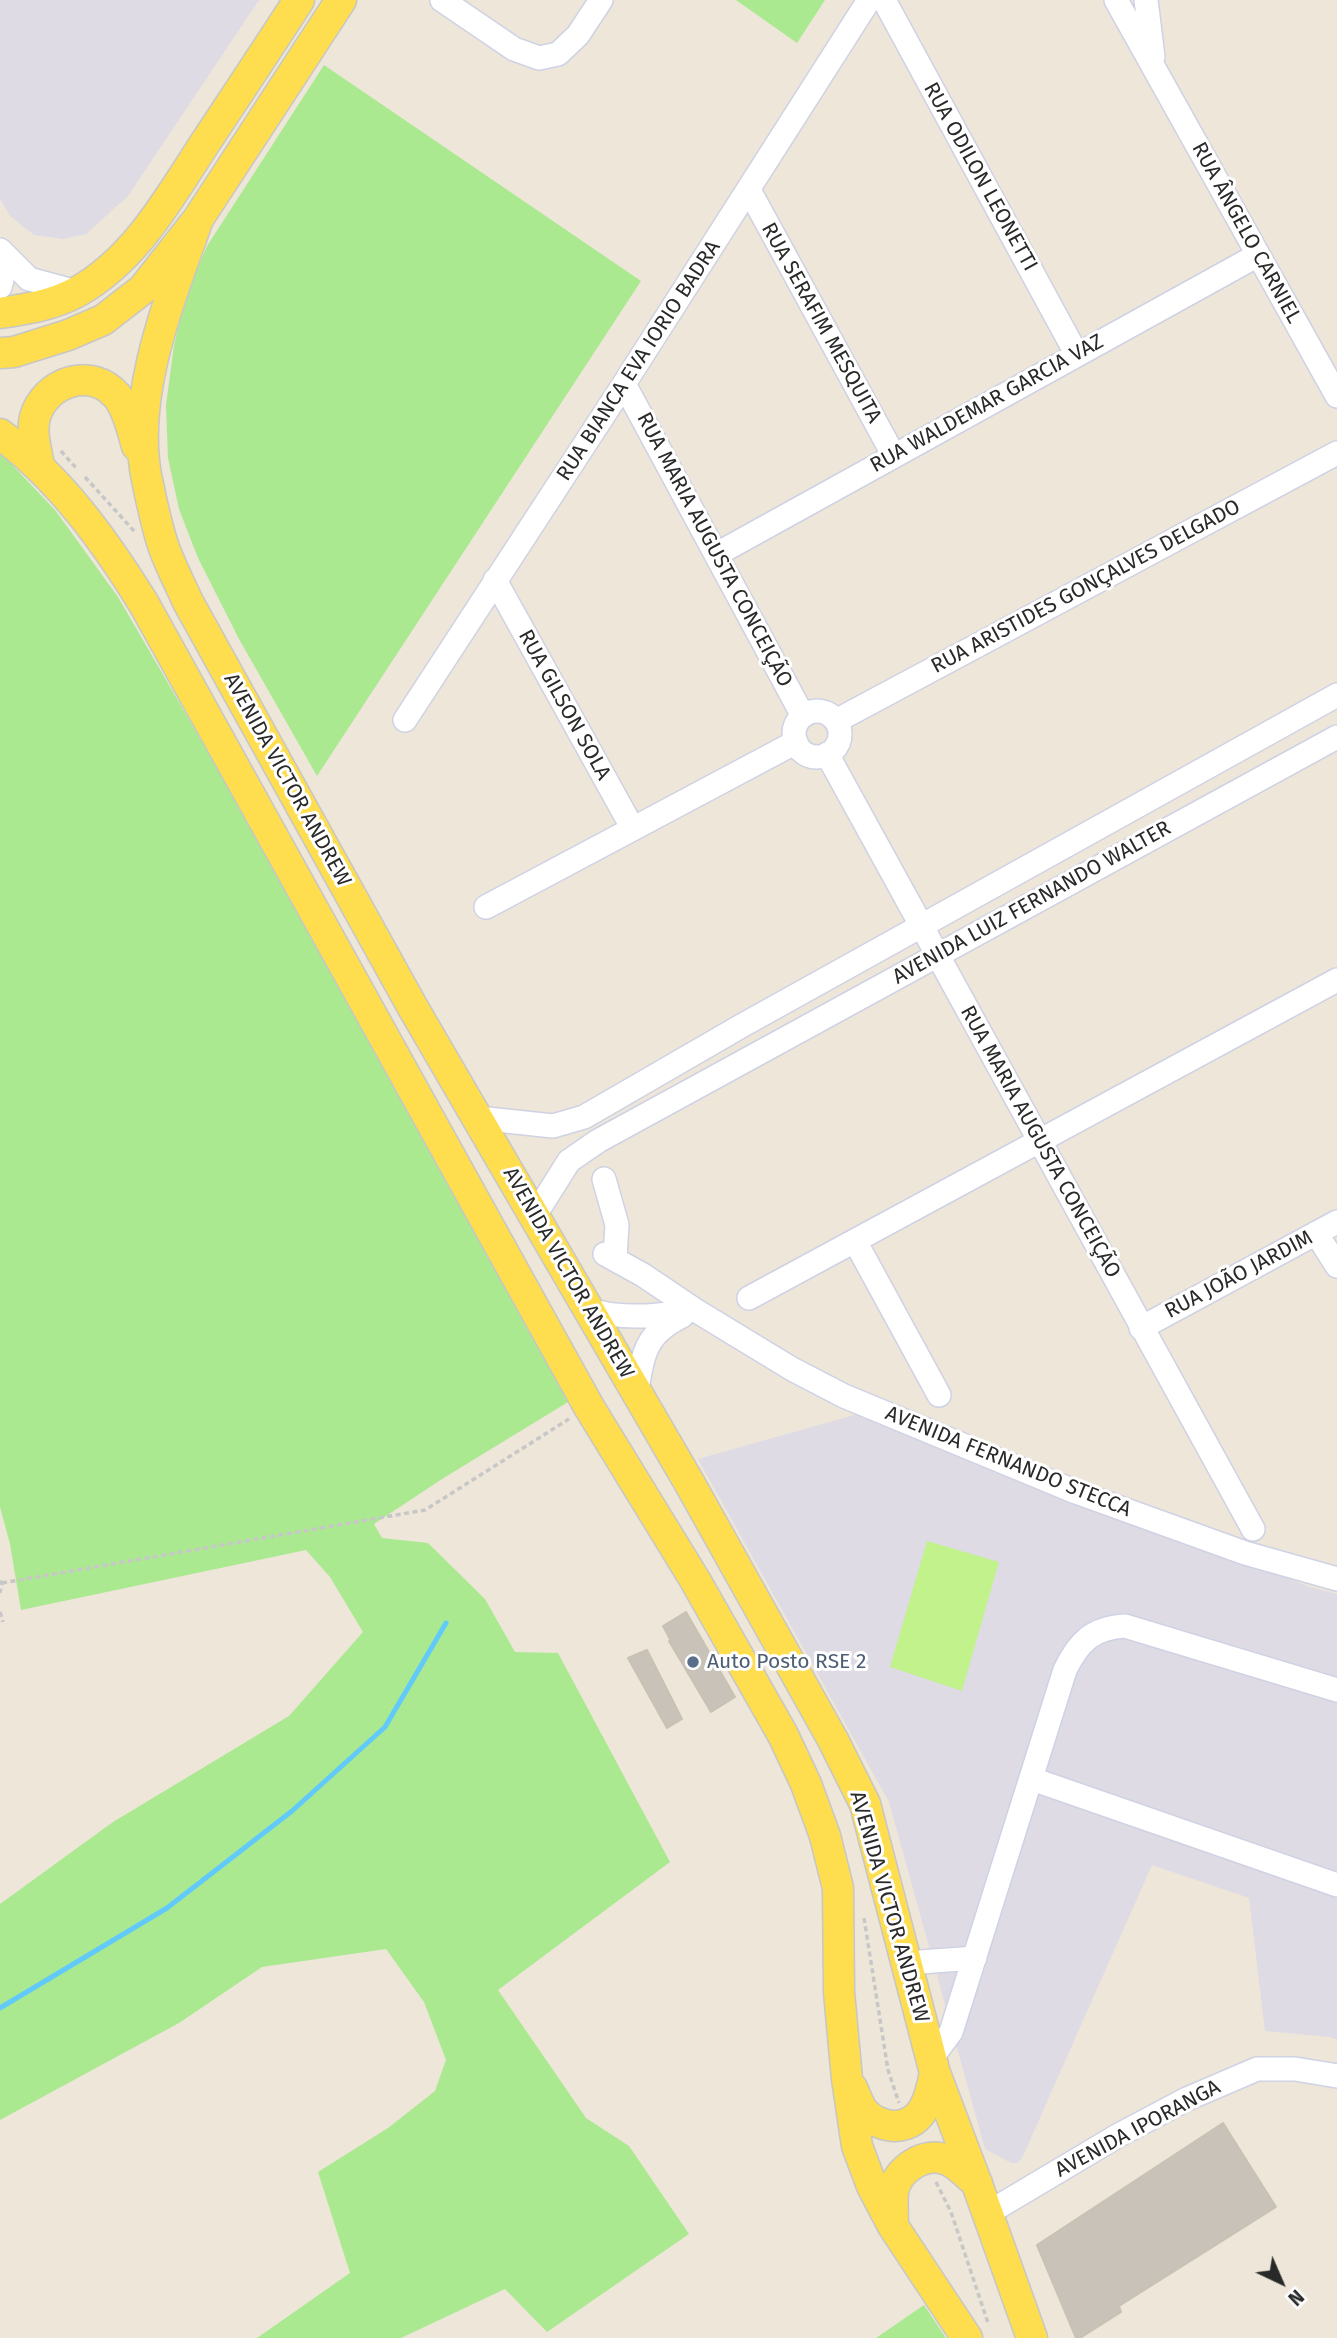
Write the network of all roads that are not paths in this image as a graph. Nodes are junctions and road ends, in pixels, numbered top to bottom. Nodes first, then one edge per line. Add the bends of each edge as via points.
1 (299, 0) edge
2 (341, 0) edge
3 (442, 0) edge
4 (601, 0) edge
5 (869, 0) edge
6 (884, 0) edge
7 (1116, 0) edge
8 (1146, 0) edge
9 (1154, 70) junction
10 (749, 190) junction
11 (198, 219) junction
12 (0, 250) edge
13 (1258, 255) junction
14 (0, 266) edge
15 (0, 287) edge
16 (77, 292) junction
17 (0, 313) edge
18 (0, 352) edge
19 (1077, 355) junction
20 (624, 384) junction
21 (1337, 396) edge
22 (0, 434) edge
23 (1337, 453) edge
24 (894, 456) junction
25 (39, 466) junction
26 (146, 473) junction
27 (717, 554) junction
28 (495, 580) junction
29 (1337, 695) edge
30 (803, 716) junction
31 (405, 720) dead end
32 (836, 721) junction
33 (1337, 737) edge
34 (796, 742) junction
35 (827, 754) junction
36 (633, 829) junction
37 (486, 907) dead end
38 (921, 926) junction
39 (937, 955) junction
40 (1337, 980) edge
41 (743, 1025) junction
42 (728, 1069) junction
43 (478, 1118) junction
44 (1039, 1141) junction
45 (604, 1179) dead end
46 (535, 1215) junction
47 (1337, 1222) edge
48 (1316, 1233) junction
49 (855, 1241) junction
50 (1337, 1266) edge
51 (749, 1298) dead end
52 (589, 1310) junction
53 (695, 1310) junction
54 (1141, 1328) junction
55 (637, 1390) junction
56 (939, 1395) dead end
57 (1253, 1529) dead end
58 (1337, 1578) edge
59 (1337, 1689) edge
60 (1032, 1779) junction
61 (1337, 1885) edge
62 (975, 1958) junction
63 (907, 1963) junction
64 (933, 2066) junction
65 (1337, 2076) edge
66 (847, 2079) junction
67 (977, 2184) junction
68 (988, 2213) junction
69 (892, 2226) junction
70 (967, 2338) edge
71 (1032, 2338) edge

1 - 16 main road via 164,208 135,244
2 - 11 main road
3 - 4 street via 514,49 539,58 558,54 578,35
5 - 10 street, RUA BIANCA EVA IORIO BADRA
6 - 19 street, RUA ODILON LEONETTI
7 - 9 street, RUA ÂNGELO CARNIEL
8 - 9 street, RUA ÂNGELO CARNIEL
9 - 13 street, RUA ÂNGELO CARNIEL
10 - 20 street, RUA BIANCA EVA IORIO BADRA
10 - 24 street, RUA SERAFIM MESQUITA
11 - 18 main road via 143,289 103,320 14,352
11 - 26 main road, AVENIDA VICTOR ANDREW via 158,333 147,393
12 - 16 street via 29,278
13 - 19 street, RUA WALDEMAR GARCIA VAZ
13 - 21 street, RUA ÂNGELO CARNIEL
14 - 15 street
16 - 17 main road via 36,308
19 - 24 street, RUA WALDEMAR GARCIA VAZ
20 - 27 street, RUA MARIA AUGUSTA CONCEIÇÃO
20 - 28 street, RUA BIANCA EVA IORIO BADRA
22 - 25 main road, AVENIDA VICTOR ANDREW
23 - 32 street, RUA ARISTIDES GONÇALVES DELGADO
24 - 27 street, RUA WALDEMAR GARCIA VAZ
25 - 26 main road via 33,432 41,402 49,392 79,380 109,388 118,397
25 - 66 main road, AVENIDA VICTOR ANDREW via 114,555 144,604 589,1407 783,1735 825,1836 838,1888 839,1992
26 - 43 main road, AVENIDA VICTOR ANDREW via 164,547 188,602
27 - 30 street, RUA MARIA AUGUSTA CONCEIÇÃO
28 - 31 street, RUA BIANCA EVA IORIO BADRA
28 - 36 street, RUA GILSON SOLA
29 - 38 street, AVENIDA LUIZ FERNANDO WALTER
30 - 32 street via 824,712
30 - 34 street via 795,728
32 - 35 street via 838,743
33 - 39 street, AVENIDA LUIZ FERNANDO WALTER
34 - 35 street via 812,756
34 - 36 street
35 - 38 street, RUA MARIA AUGUSTA CONCEIÇÃO
36 - 37 street
38 - 39 street, RUA MARIA AUGUSTA CONCEIÇÃO
38 - 41 street, AVENIDA LUIZ FERNANDO WALTER
39 - 42 street, AVENIDA LUIZ FERNANDO WALTER
39 - 44 street, RUA MARIA AUGUSTA CONCEIÇÃO
40 - 44 street
41 - 42 street, AVENIDA LUIZ FERNANDO WALTER via 720,1054 721,1066
41 - 43 street, AVENIDA LUIZ FERNANDO WALTER via 584,1117 553,1126
42 - 46 street, AVENIDA LUIZ FERNANDO WALTER via 598,1140 569,1161
43 - 46 main road, AVENIDA VICTOR ANDREW
44 - 49 street
44 - 54 street, RUA MARIA AUGUSTA CONCEIÇÃO
45 - 53 street, AVENIDA FERNANDO STECCA via 617,1225 618,1241 610,1256
46 - 52 main road, AVENIDA VICTOR ANDREW
47 - 48 street, RUA JOÃO JARDIM
48 - 50 street
48 - 54 street, RUA JOÃO JARDIM
49 - 51 street
49 - 56 street
52 - 53 street via 624,1317
52 - 55 main road, AVENIDA VICTOR ANDREW
53 - 55 street via 656,1332 646,1347
53 - 58 street, AVENIDA FERNANDO STECCA via 844,1396 1076,1492 1245,1553
54 - 57 street, RUA MARIA AUGUSTA CONCEIÇÃO
55 - 63 main road, AVENIDA VICTOR ANDREW via 865,1804
59 - 60 street via 1125,1626 1105,1628 1083,1642 1065,1670
60 - 61 street
60 - 62 street
62 - 63 street
62 - 64 street via 951,2032
63 - 64 main road, AVENIDA VICTOR ANDREW
64 - 66 main road via 930,2098 906,2125 890,2126 865,2113
64 - 67 main road, AVENIDA VICTOR ANDREW
65 - 68 street, AVENIDA IPORANGA via 1257,2069 1130,2129
66 - 69 main road, AVENIDA VICTOR ANDREW via 857,2146
67 - 68 main road, AVENIDA VICTOR ANDREW
67 - 69 main road via 950,2161 923,2158 902,2174 893,2190
68 - 71 main road, AVENIDA VICTOR ANDREW
69 - 70 main road, AVENIDA VICTOR ANDREW

